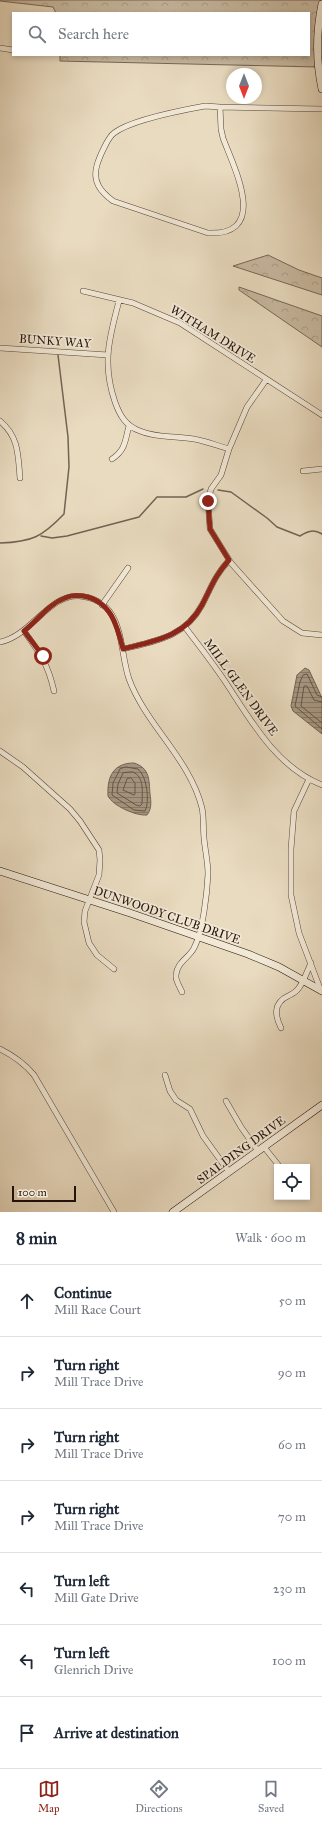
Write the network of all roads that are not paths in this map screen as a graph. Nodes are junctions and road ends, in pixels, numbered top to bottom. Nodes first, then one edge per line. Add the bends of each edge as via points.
1 (322, 4) edge
2 (0, 48) edge
3 (12, 50) edge
4 (320, 66) edge
5 (322, 90) edge
6 (220, 107) junction
7 (322, 109) edge
8 (83, 291) dead end
9 (119, 301) junction
10 (0, 348) edge
11 (108, 355) junction
12 (266, 380) junction
13 (322, 415) edge
14 (0, 421) edge
15 (129, 426) junction
16 (229, 450) junction
17 (112, 459) dead end
18 (322, 469) edge
19 (303, 471) dead end
20 (20, 478) dead end
21 (229, 560) junction
22 (128, 568) dead end
23 (102, 605) junction
24 (185, 627) junction
25 (24, 631) junction
26 (322, 635) edge
27 (0, 642) edge
28 (123, 649) junction
29 (54, 691) dead end
30 (0, 751) edge
31 (309, 780) junction
32 (322, 785) edge
33 (0, 871) edge
34 (88, 900) junction
35 (199, 938) junction
36 (310, 963) junction
37 (114, 969) dead end
38 (302, 980) junction
39 (322, 991) edge
40 (182, 992) dead end
41 (281, 1028) dead end
42 (0, 1049) edge
43 (165, 1075) dead end
44 (226, 1101) dead end
45 (322, 1105) edge
46 (261, 1149) junction
47 (277, 1164) edge
48 (229, 1172) junction
49 (114, 1212) edge
50 (173, 1212) edge

1 - 4 street via 317,35
2 - 3 street
4 - 5 street
6 - 6 street via 205,106 138,122 112,134 99,158 96,170 96,179 103,194 113,201 208,233 220,233 236,225 242,218 245,200 223,138
6 - 7 street
8 - 9 street, WITHAM DRIVE
9 - 11 street
9 - 12 street, WITHAM DRIVE via 148,308 180,323
10 - 11 street, BUNKY WAY
11 - 15 street via 107,370 112,392 118,411
12 - 13 street, WITHAM DRIVE
12 - 16 street via 247,407
14 - 20 street via 11,431 18,452
15 - 16 street via 144,433 195,439
15 - 17 street via 126,442 120,454
16 - 21 street via 208,501 210,529
18 - 19 street
21 - 24 street via 214,578 198,612
21 - 26 street via 283,622 302,633
22 - 23 street
23 - 25 street via 88,597 65,598 53,605
23 - 28 street via 112,614
24 - 28 street via 162,640
24 - 31 street, MILL GLEN DRIVE via 249,720 276,753
25 - 27 street
25 - 29 street via 43,656
28 - 35 street via 129,678 135,692 185,769 202,808 208,874
30 - 34 street via 23,767 60,800 80,821 94,842 100,853 100,867
31 - 32 street, MILL GLEN DRIVE
31 - 36 street via 294,811 291,895 299,933
33 - 34 street, DUNWOODY CLUB DRIVE
34 - 35 street, DUNWOODY CLUB DRIVE
34 - 37 street via 84,922 90,943 97,955
35 - 38 street, DUNWOODY CLUB DRIVE via 264,960
35 - 40 street via 193,950 178,966 176,976
36 - 38 street
36 - 39 street
38 - 39 street, DUNWOODY CLUB DRIVE
38 - 41 street via 297,991 284,998 278,1005 276,1016
42 - 49 street via 13,1055 34,1075
43 - 48 street via 173,1096 190,1109 203,1136
44 - 46 street
45 - 46 street, SPALDING DRIVE
46 - 47 street
46 - 48 street, SPALDING DRIVE
48 - 50 street, SPALDING DRIVE

